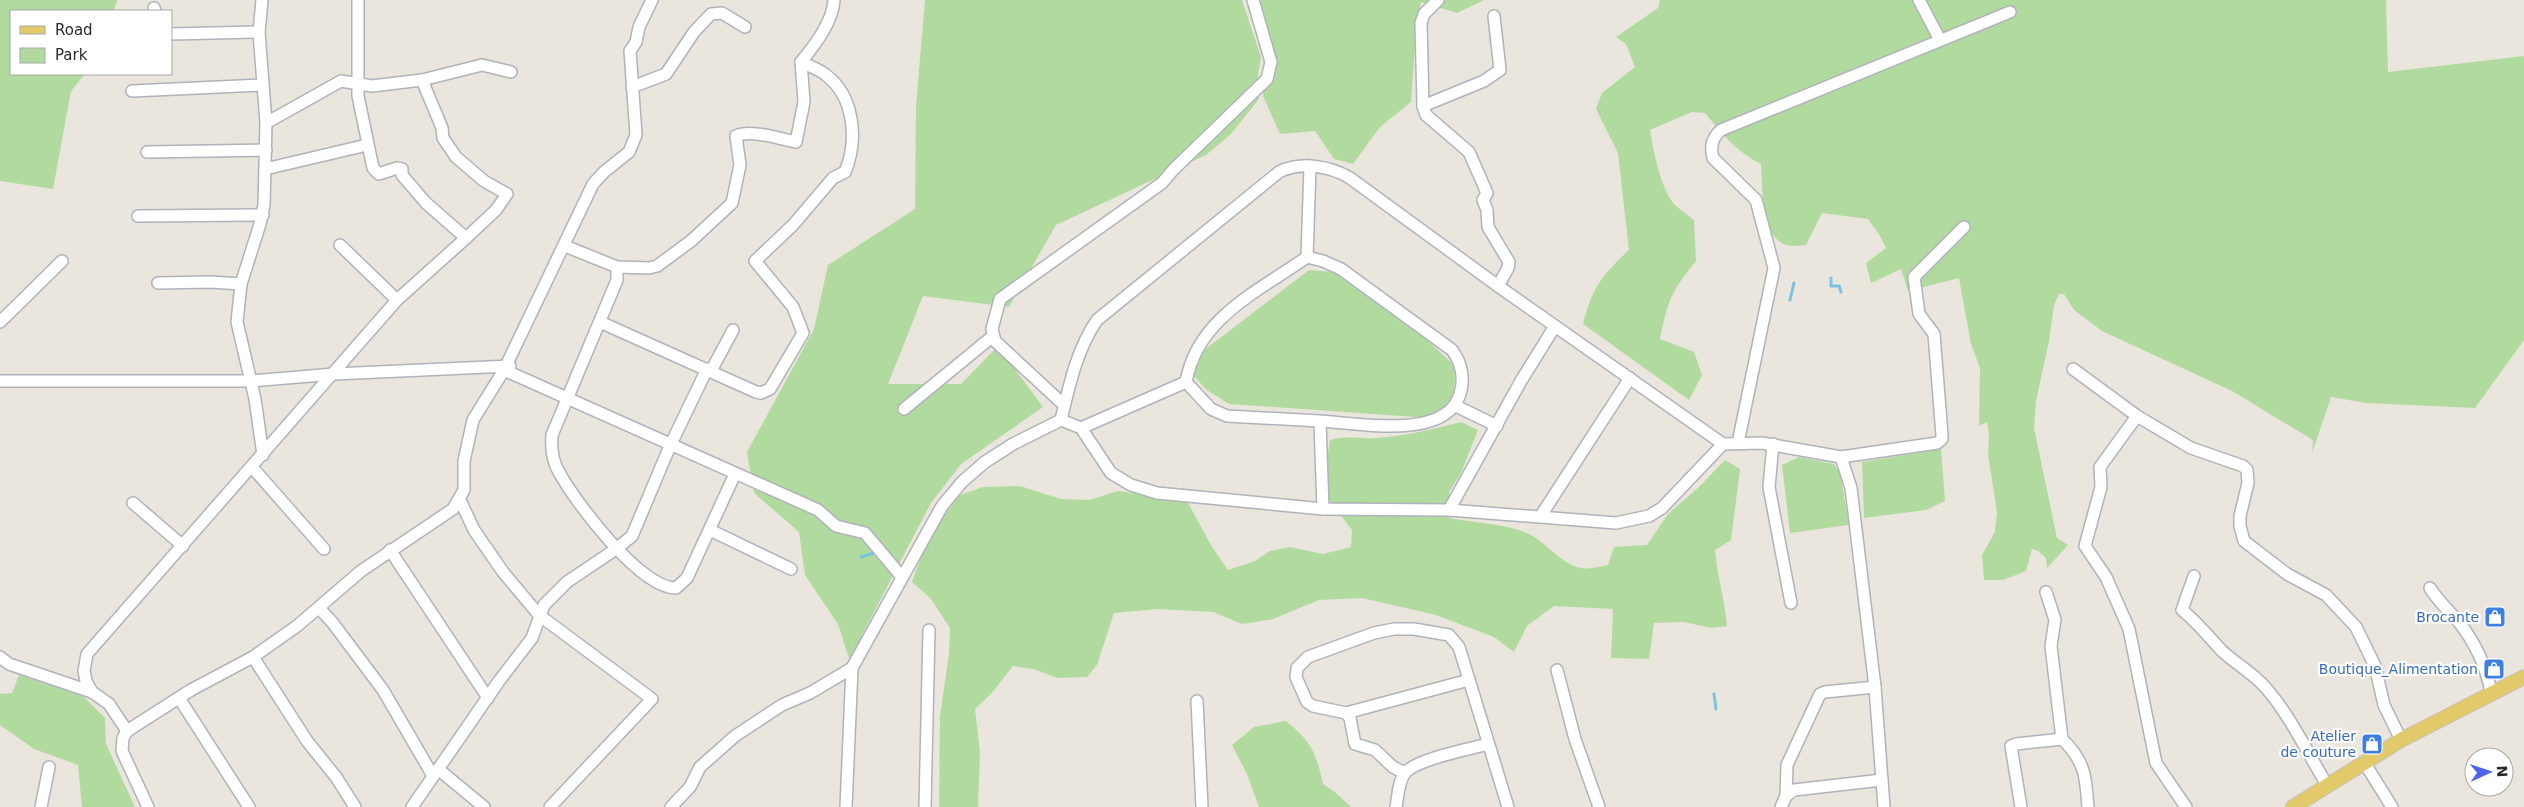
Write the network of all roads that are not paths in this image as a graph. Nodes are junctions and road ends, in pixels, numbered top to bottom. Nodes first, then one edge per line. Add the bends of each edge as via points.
1 (262, 0) edge
2 (358, 0) edge
3 (652, 0) edge
4 (834, 0) edge
5 (1253, 0) edge
6 (1438, 0) edge
7 (1920, 0) edge
8 (2010, 12) dead end
9 (1494, 16) dead end
10 (745, 27) dead end
11 (259, 32) junction
12 (172, 34) edge
13 (1940, 40) junction
14 (801, 62) junction
15 (511, 72) dead end
16 (422, 80) junction
17 (358, 84) junction
18 (263, 85) junction
19 (632, 87) junction
20 (132, 91) dead end
21 (1423, 106) junction
22 (266, 122) junction
23 (367, 145) junction
24 (266, 150) junction
25 (146, 152) dead end
26 (1310, 167) junction
27 (265, 169) junction
28 (263, 215) junction
29 (138, 216) dead end
30 (1964, 227) dead end
31 (466, 238) junction
32 (340, 245) dead end
33 (565, 246) junction
34 (1307, 257) junction
35 (62, 261) dead end
36 (617, 267) junction
37 (158, 283) dead end
38 (240, 284) junction
39 (1498, 286) junction
40 (397, 300) junction
41 (0, 322) edge
42 (600, 322) junction
43 (1555, 326) junction
44 (733, 330) dead end
45 (992, 336) junction
46 (508, 367) junction
47 (2073, 369) dead end
48 (709, 370) junction
49 (334, 374) junction
50 (1630, 378) junction
51 (0, 382) edge
52 (251, 382) junction
53 (1186, 382) junction
54 (566, 397) junction
55 (1064, 405) junction
56 (1456, 406) junction
57 (904, 409) dead end
58 (2137, 416) junction
59 (1061, 420) junction
60 (1320, 421) junction
61 (1497, 426) junction
62 (1080, 428) junction
63 (1738, 443) junction
64 (1723, 444) junction
65 (1773, 444) junction
66 (670, 446) junction
67 (263, 455) junction
68 (1841, 458) junction
69 (252, 467) junction
70 (735, 474) junction
71 (460, 500) junction
72 (133, 503) dead end
73 (1323, 509) junction
74 (1449, 510) junction
75 (1540, 517) junction
76 (710, 530) junction
77 (183, 546) junction
78 (324, 549) dead end
79 (616, 549) junction
80 (390, 550) junction
81 (791, 569) dead end
82 (2194, 576) dead end
83 (902, 577) junction
84 (2430, 588) dead end
85 (2046, 592) dead end
86 (1791, 603) dead end
87 (319, 608) junction
88 (539, 615) junction
89 (929, 630) dead end
90 (0, 657) edge
91 (253, 657) junction
92 (852, 668) junction
93 (1557, 670) dead end
94 (2524, 677) edge
95 (1469, 680) junction
96 (1875, 687) junction
97 (92, 692) junction
98 (2491, 692) junction
99 (179, 698) junction
100 (488, 698) junction
101 (1197, 701) dead end
102 (1346, 713) junction
103 (127, 731) junction
104 (2062, 740) junction
105 (2401, 740) junction
106 (1488, 744) junction
107 (2364, 762) junction
108 (49, 767) dead end
109 (1405, 772) junction
110 (436, 773) junction
111 (1882, 780) junction
112 (2327, 785) junction
113 (1784, 802) edge
114 (42, 807) edge
115 (148, 807) edge
116 (249, 807) edge
117 (355, 807) edge
118 (412, 807) edge
119 (484, 807) edge
120 (550, 807) edge
121 (670, 807) edge
122 (846, 807) edge
123 (925, 807) edge
124 (1202, 807) edge
125 (1396, 807) edge
126 (1508, 807) edge
127 (1598, 807) edge
128 (1884, 807) edge
129 (2021, 807) edge
130 (2088, 807) edge
131 (2186, 807) edge
132 (2292, 807) edge
133 (2392, 807) edge

1 - 11 street
2 - 17 street
3 - 19 street via 630,51
4 - 14 street via 820,36
5 - 45 street via 1271,62 1267,79 1162,183 1004,294 997,305
6 - 21 street via 1424,14 1421,23
7 - 13 street
8 - 13 street
9 - 21 street via 1500,70 1484,81
10 - 19 street via 722,13 711,14 694,32 666,74
11 - 12 street
11 - 18 street
13 - 63 street via 1721,130 1712,142 1713,158 1756,200 1774,268
14 - 36 street via 804,102 796,142 770,136 736,136 740,165 729,206 691,241 657,266
14 - 48 street via 826,74 851,110 852,155 845,172 833,178 793,225 755,261 793,307 803,332 766,392 756,392
15 - 16 street via 482,66
16 - 17 street via 372,86
16 - 31 street via 443,138 456,157 484,181 507,194 496,210
17 - 22 street via 341,81
17 - 23 street
18 - 20 street
18 - 22 street
19 - 33 street via 636,135 633,147 594,184
21 - 39 street via 1430,120 1474,158 1487,193 1483,200 1487,210 1486,223 1509,262
22 - 24 street
23 - 27 street
23 - 31 street via 376,172 402,169 402,175 426,203
24 - 25 street
24 - 27 street
26 - 34 street
26 - 39 street via 1338,171 1350,178
26 - 55 street via 1286,168 1279,172 1097,320 1088,334
27 - 28 street
28 - 29 street
28 - 38 street
30 - 68 street via 1914,277 1919,314 1934,334 1942,439
31 - 40 street
32 - 40 street
33 - 36 street
33 - 46 street
34 - 53 street via 1212,326 1189,364
34 - 56 street via 1341,269 1452,350 1460,361 1462,377
35 - 41 street
36 - 42 street via 617,280
37 - 38 street
38 - 52 street via 237,322
39 - 43 street
40 - 49 street
42 - 48 street
42 - 54 street
43 - 50 street
43 - 61 street
44 - 48 street
45 - 55 street
45 - 57 street
46 - 49 street
46 - 54 street
46 - 71 street via 470,427 464,461 464,490
47 - 58 street
48 - 66 street
49 - 52 street
49 - 67 street
50 - 64 street
50 - 75 street
51 - 52 street
52 - 67 street
53 - 60 street via 1211,409 1227,416
53 - 62 street
54 - 66 street
54 - 79 street via 552,435 554,462 588,516
55 - 59 street
56 - 60 street via 1440,418 1414,426
56 - 61 street
58 - 105 street via 2191,448 2247,470 2248,483 2240,516 2244,541 2287,574 2326,595 2356,627 2375,666 2384,705
58 - 131 street via 2100,467 2101,486 2085,546 2106,577 2129,629 2156,763
59 - 62 street
59 - 83 street via 1006,449 962,482 942,506
60 - 73 street
61 - 74 street
62 - 73 street via 1111,473 1131,485 1157,493
63 - 64 street
63 - 65 street
64 - 75 street via 1662,508 1649,516 1616,522
65 - 68 street
65 - 86 street via 1769,487
66 - 70 street
66 - 79 street via 635,531
67 - 69 street
68 - 96 street via 1851,488
69 - 77 street
69 - 78 street
70 - 76 street
70 - 83 street via 818,510 836,526 865,533
71 - 80 street via 453,509
71 - 88 street via 474,530
72 - 77 street
73 - 74 street
74 - 75 street
76 - 79 street via 687,578 676,588 653,579
76 - 81 street
77 - 97 street via 87,654 84,671
79 - 88 street via 567,582 544,604
80 - 87 street
80 - 100 street
82 - 112 street via 2182,610 2225,654 2266,688 2291,722
83 - 92 street
84 - 98 street via 2440,604 2462,626 2482,658
85 - 104 street via 2055,620 2051,646
87 - 91 street
87 - 110 street via 383,690
88 - 100 street via 532,638
88 - 120 street via 652,699
89 - 123 street
90 - 97 street via 9,664
91 - 99 street
91 - 117 street via 307,741
92 - 121 street via 810,694 782,705 735,736 700,767 690,786
92 - 122 street
93 - 127 street via 1575,739
94 - 98 main road
95 - 102 street
95 - 102 street via 1459,647 1449,635 1414,629 1374,633 1308,657 1297,668 1296,677 1307,702
95 - 106 street
96 - 111 street
96 - 113 street via 1820,694 1787,765 1788,784
97 - 103 street via 109,704
98 - 105 main road
99 - 103 street
99 - 116 street
100 - 110 street
101 - 124 street
102 - 109 street via 1355,744 1375,750 1393,767
103 - 115 street via 122,751
104 - 129 street via 2011,746
104 - 130 street via 2073,750 2086,776
105 - 107 main road
106 - 109 street via 1440,756
106 - 126 street
107 - 112 main road
107 - 133 street
108 - 114 street
109 - 125 street
110 - 118 street
110 - 119 street
111 - 113 street via 1806,787 1794,790
111 - 128 street
112 - 132 main road

